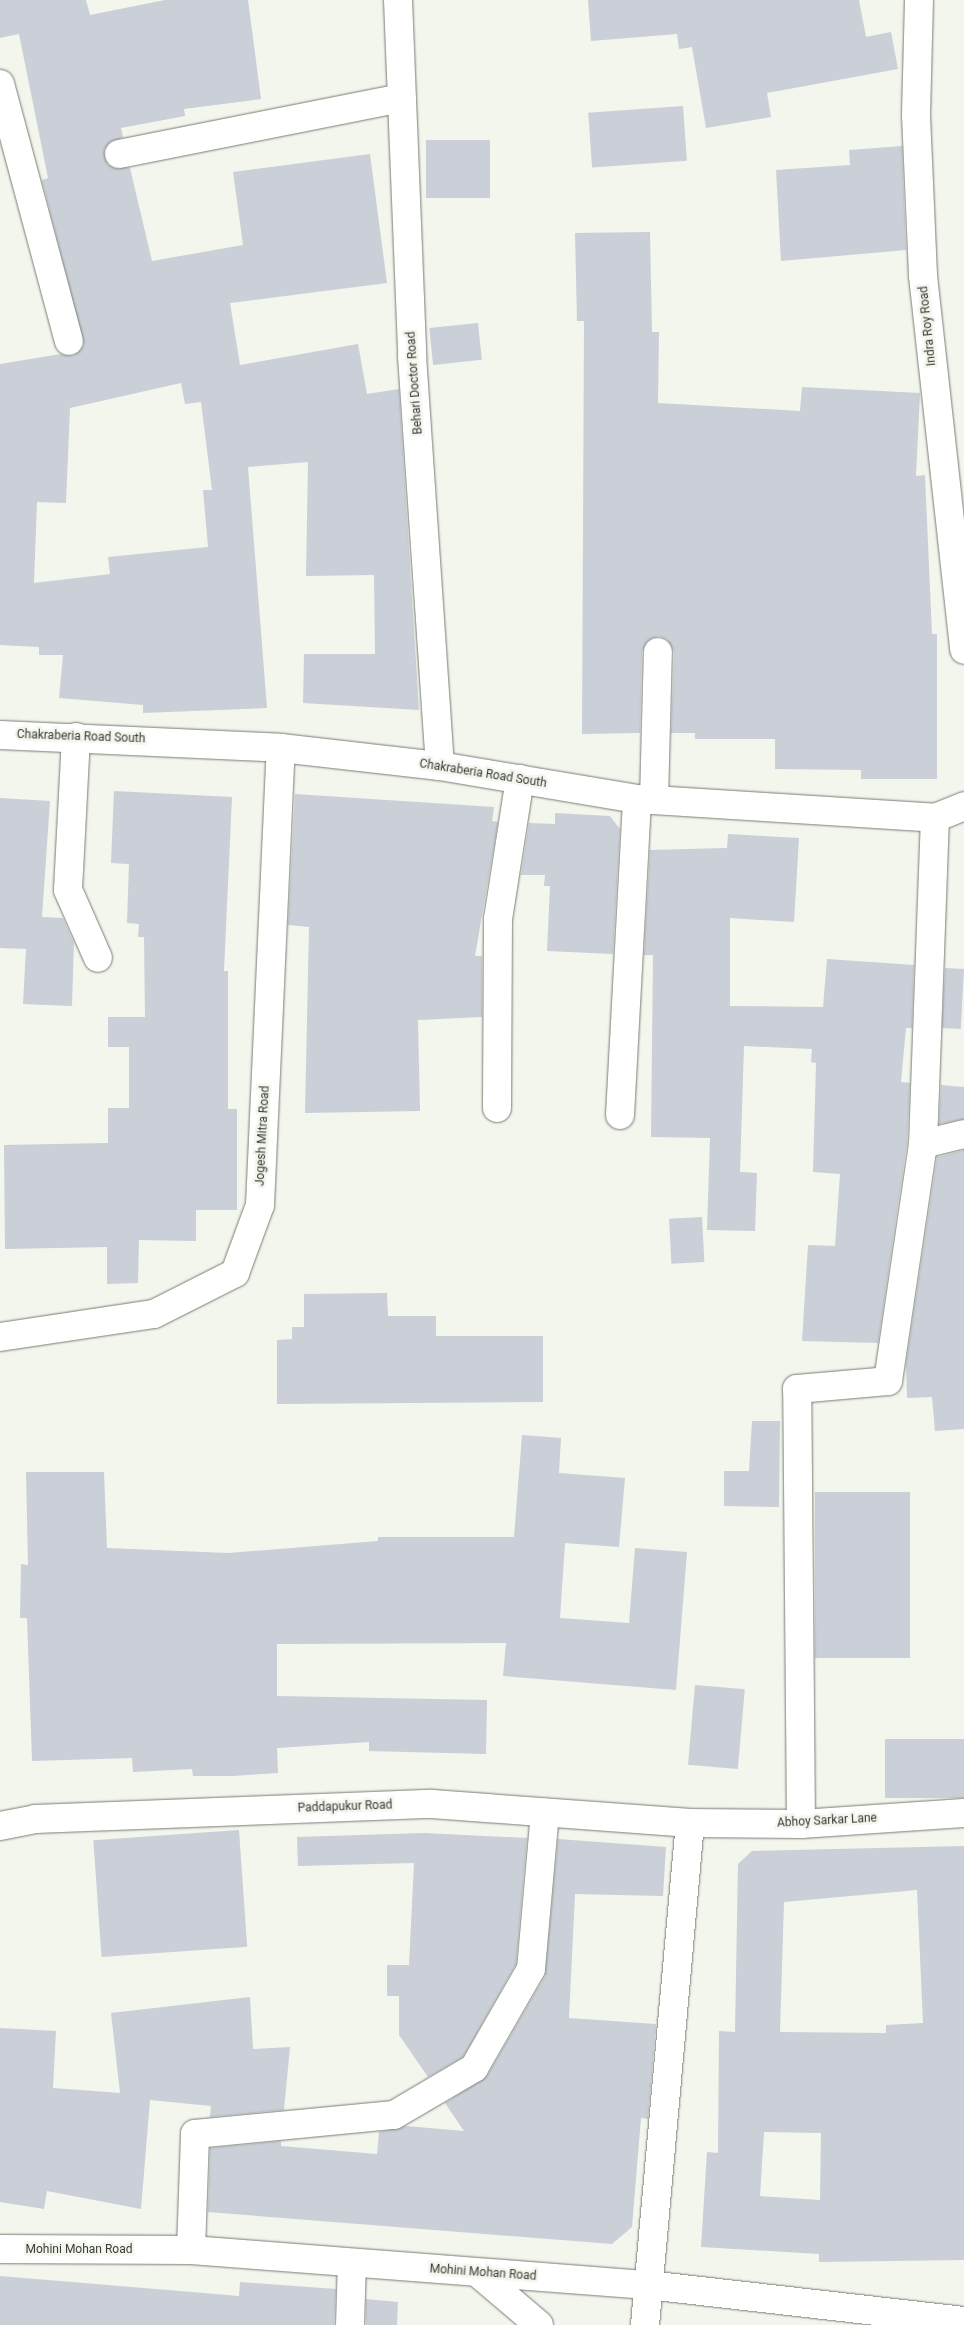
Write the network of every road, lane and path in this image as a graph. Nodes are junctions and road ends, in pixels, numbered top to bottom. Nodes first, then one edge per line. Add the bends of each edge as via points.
1 (398, 0) edge
2 (919, 0) edge
3 (0, 84) edge
4 (401, 98) junction
5 (119, 154) dead end
6 (69, 341) dead end
7 (964, 650) edge
8 (658, 652) dead end
9 (0, 735) edge
10 (76, 737) junction
11 (281, 748) junction
12 (440, 766) junction
13 (520, 780) junction
14 (646, 799) junction
15 (964, 806) edge
16 (935, 818) junction
17 (98, 958) dead end
18 (497, 1108) dead end
19 (620, 1114) dead end
20 (964, 1134) edge
21 (923, 1144) junction
22 (0, 1338) edge
23 (546, 1812) junction
24 (964, 1813) edge
25 (690, 1823) junction
26 (801, 1824) junction
27 (0, 1826) edge
28 (0, 2249) edge
29 (191, 2250) junction
30 (352, 2263) junction
31 (478, 2273) junction
32 (648, 2284) junction
33 (964, 2321) edge
34 (350, 2325) edge
35 (539, 2325) edge
36 (645, 2325) edge

1 - 4 street, Behari Doctor Road
2 - 7 street, Indra Roy Road via 916,115 923,276
3 - 6 street
4 - 5 street
4 - 12 street, Behari Doctor Road via 412,356
8 - 14 street
9 - 10 street, Chakraberia Road South
10 - 11 street, Chakraberia Road South
10 - 17 street via 68,890
11 - 12 street, Chakraberia Road South
11 - 22 street, Jogesh Mitra Road via 260,1205 236,1273 154,1314
12 - 13 street, Chakraberia Road South
13 - 14 street, Chakraberia Road South
13 - 18 street via 498,919
14 - 16 street, Chakraberia Road South
14 - 19 street
15 - 16 street, Chakraberia Road South
16 - 21 street
20 - 21 street
21 - 26 street via 888,1381 797,1389
23 - 25 street, Paddapukur Road
23 - 27 street, Paddapukur Road via 432,1804 35,1819
23 - 29 street via 531,1969 474,2068 394,2115 195,2134
24 - 26 street, Abhoy Sarkar Lane
25 - 26 street, Abhoy Sarkar Lane
25 - 32 street
28 - 29 street, Mohini Mohan Road
29 - 30 street, Mohini Mohan Road
30 - 31 street, Mohini Mohan Road
30 - 34 street
31 - 32 street, Mohini Mohan Road
31 - 35 street
32 - 33 street, Mohini Mohan Road
32 - 36 street

